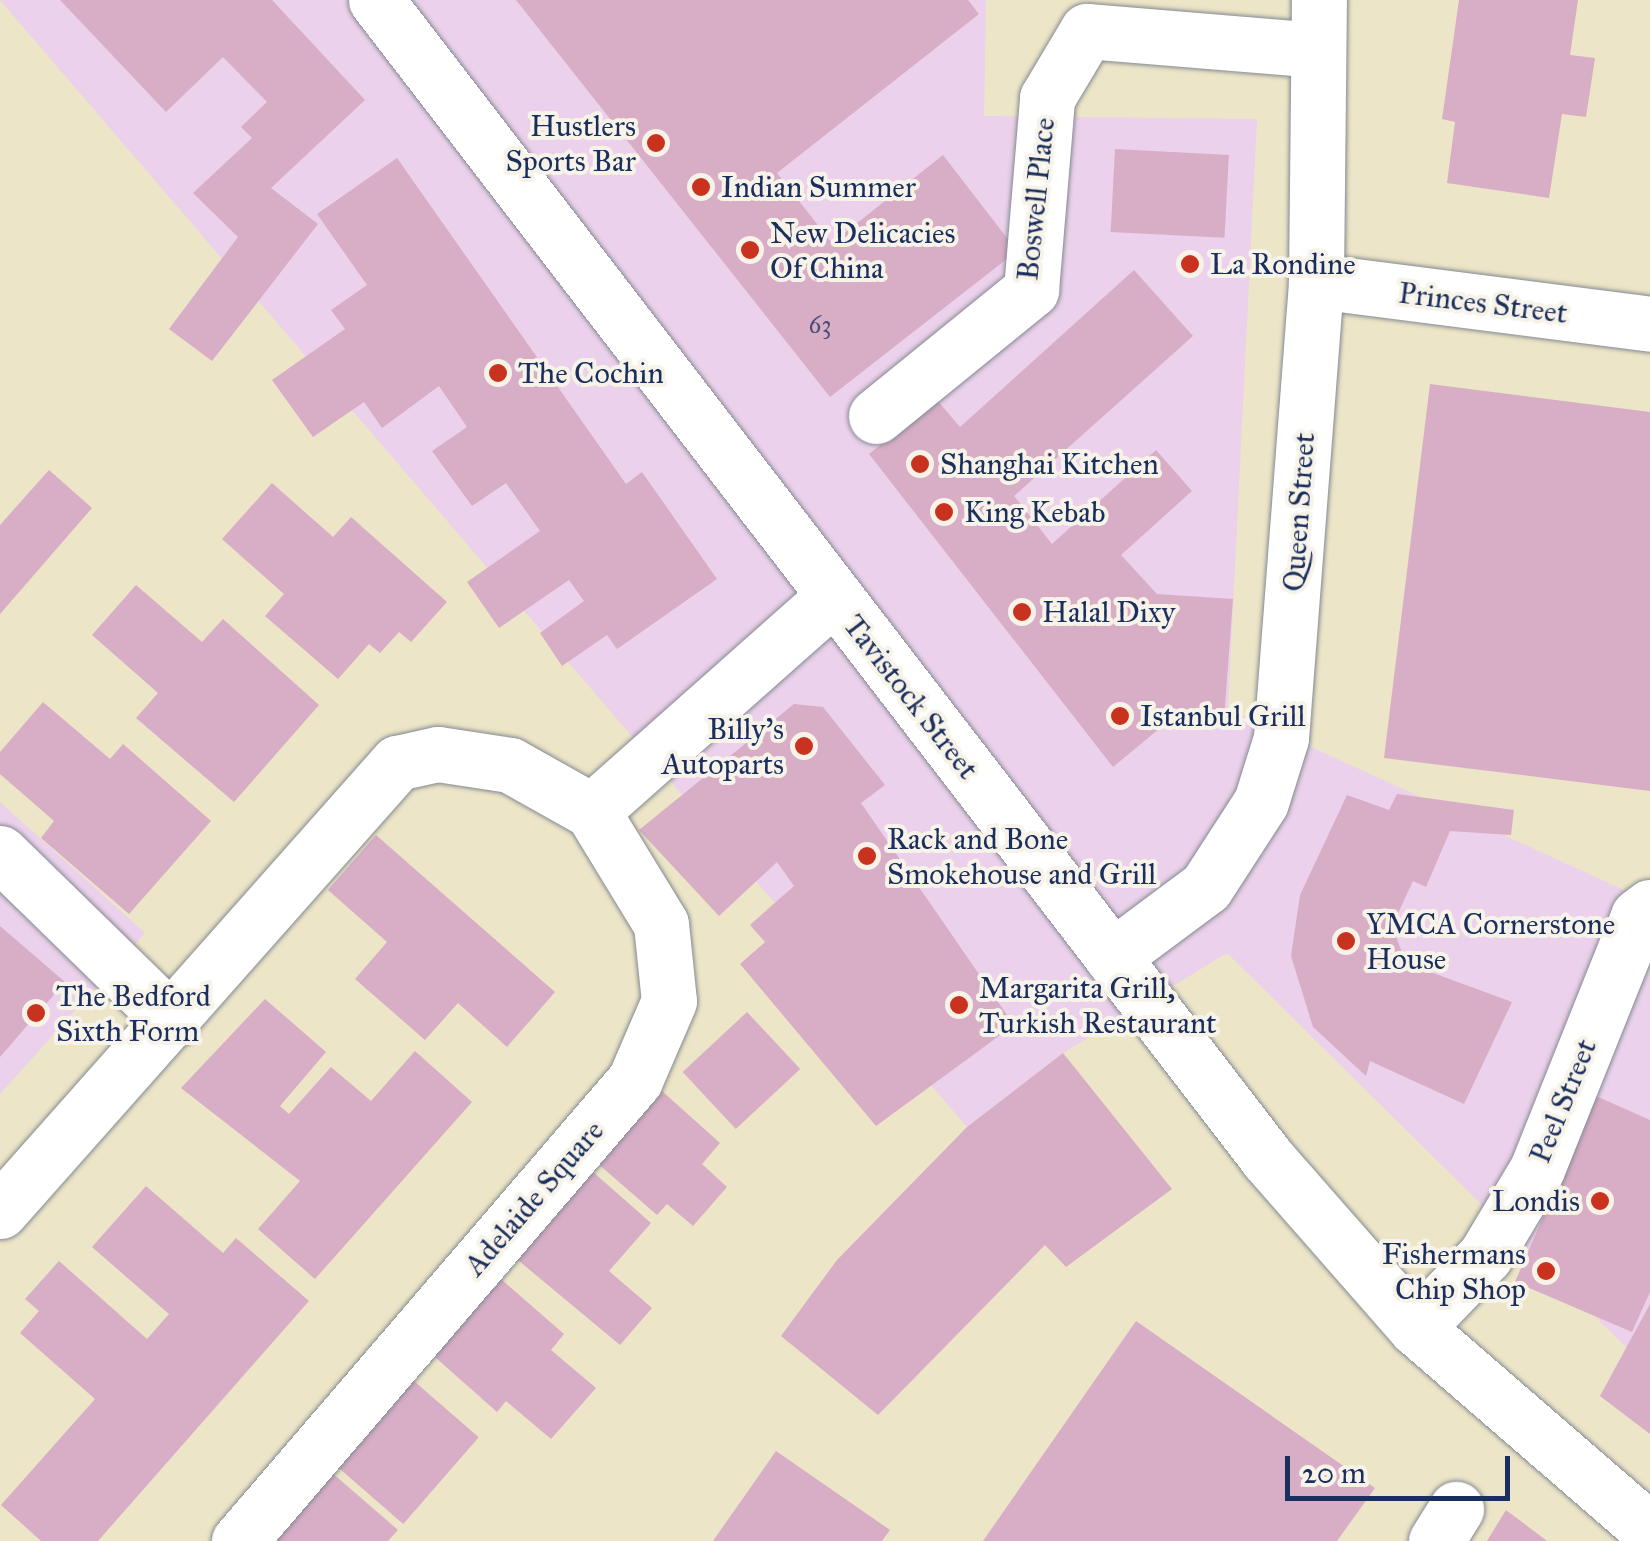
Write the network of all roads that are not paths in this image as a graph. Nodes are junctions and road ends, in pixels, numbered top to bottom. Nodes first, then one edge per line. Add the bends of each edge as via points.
1 (376, 0) edge
2 (1078, 16) edge
3 (1318, 25) edge
4 (1316, 281) junction
5 (1650, 324) edge
6 (876, 416) dead end
7 (833, 596) junction
8 (592, 811) junction
9 (0, 853) edge
10 (1650, 907) edge
11 (1112, 957) junction
12 (172, 1021) junction
13 (0, 1211) edge
14 (1416, 1328) junction
15 (1650, 1531) edge
16 (239, 1541) edge

1 - 7 street, Tavistock Street
2 - 3 street, Boswell Place
2 - 6 street, Boswell Place via 1048,98 1031,290
3 - 4 street, Queen Street
4 - 5 street, Princes Street
4 - 11 street, Queen Street via 1281,738 1260,802 1206,887
7 - 8 street
7 - 11 street, Tavistock Street
8 - 12 street, Adelaide Square via 510,765 438,754 397,762
8 - 16 street, Adelaide Square via 661,924 668,1001 635,1080
9 - 12 street
10 - 14 street, Peel Street via 1638,916 1536,1169 1486,1256
11 - 14 street, Tavistock Street via 1267,1158
12 - 13 street, Adelaide Square
14 - 15 street, Tavistock Street

